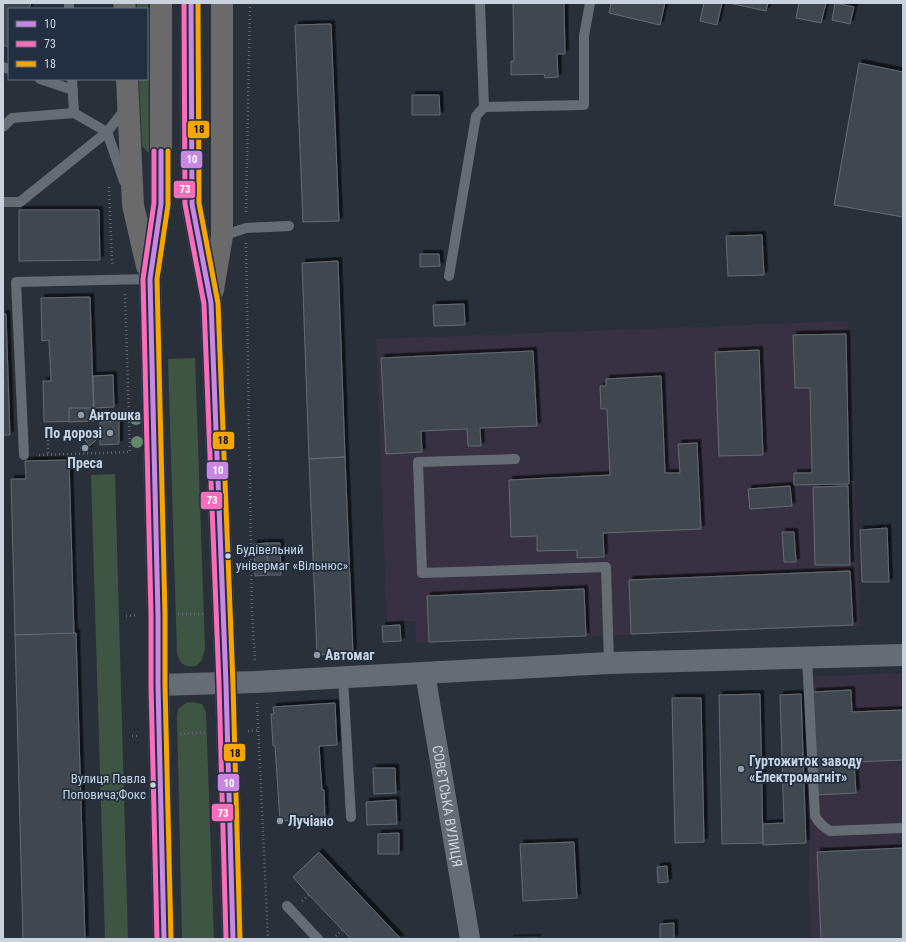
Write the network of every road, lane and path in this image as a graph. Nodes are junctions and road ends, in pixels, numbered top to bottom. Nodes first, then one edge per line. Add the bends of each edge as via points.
1 (161, 3) edge
2 (191, 3) edge
3 (222, 3) edge
4 (250, 3) edge
5 (480, 3) edge
6 (590, 3) edge
7 (43, 80) edge
8 (72, 80) edge
9 (127, 80) edge
10 (73, 90) junction
11 (128, 105) junction
12 (484, 107) junction
13 (74, 113) junction
14 (3, 127) edge
15 (107, 132) junction
16 (109, 186) dead end
17 (3, 202) edge
18 (133, 205) junction
19 (289, 226) dead end
20 (246, 228) junction
21 (222, 236) junction
22 (449, 276) dead end
23 (150, 279) junction
24 (120, 280) junction
25 (211, 303) junction
26 (48, 428) dead end
27 (48, 454) junction
28 (24, 455) joint
29 (515, 459) dead end
30 (252, 612) junction
31 (158, 614) junction
32 (223, 614) junction
33 (126, 616) dead end
34 (903, 655) edge
35 (807, 658) junction
36 (609, 663) junction
37 (425, 673) junction
38 (343, 677) junction
39 (256, 682) junction
40 (226, 684) junction
41 (158, 685) junction
42 (258, 730) junction
43 (228, 732) junction
44 (159, 735) junction
45 (132, 736) dead end
46 (351, 817) dead end
47 (903, 828) edge
48 (287, 906) dead end
49 (342, 930) dead end
50 (164, 939) edge
51 (233, 939) edge
52 (268, 939) edge
53 (318, 939) edge
54 (333, 939) edge
55 (470, 939) edge

1 - 23 main road via 161,204
2 - 25 main road via 192,204
3 - 21 main road
4 - 20 path
5 - 12 lane
6 - 12 lane via 584,36 584,105
7 - 10 lane
8 - 10 lane
9 - 11 main road
10 - 13 lane
11 - 15 lane
11 - 18 main road
12 - 22 lane via 476,116
13 - 14 lane via 12,118
13 - 15 lane
15 - 17 lane via 20,202
15 - 18 lane
16 - 24 path via 112,262
18 - 23 main road
19 - 20 lane
20 - 21 lane
20 - 30 path
21 - 25 main road
23 - 24 lane
23 - 31 main road
24 - 27 path via 125,293 130,452
24 - 28 lane via 16,282
25 - 32 main road
26 - 27 path
27 - 28 path
29 - 36 lane via 418,462 422,573 606,567
30 - 32 path
30 - 39 path
31 - 32 path
31 - 33 path
31 - 41 main road
32 - 40 main road
34 - 35 street
35 - 36 street
35 - 47 lane via 816,816 819,823 830,831
36 - 37 street
37 - 38 street
37 - 55 street, СОВЄТСЬКА ВУЛИЦЯ
38 - 39 street
38 - 46 lane
39 - 40 street
39 - 42 path
40 - 41 street
40 - 43 main road
41 - 44 main road
42 - 43 path
42 - 52 path
43 - 44 path
43 - 51 main road
44 - 45 path
44 - 50 main road
48 - 53 lane
49 - 54 path

